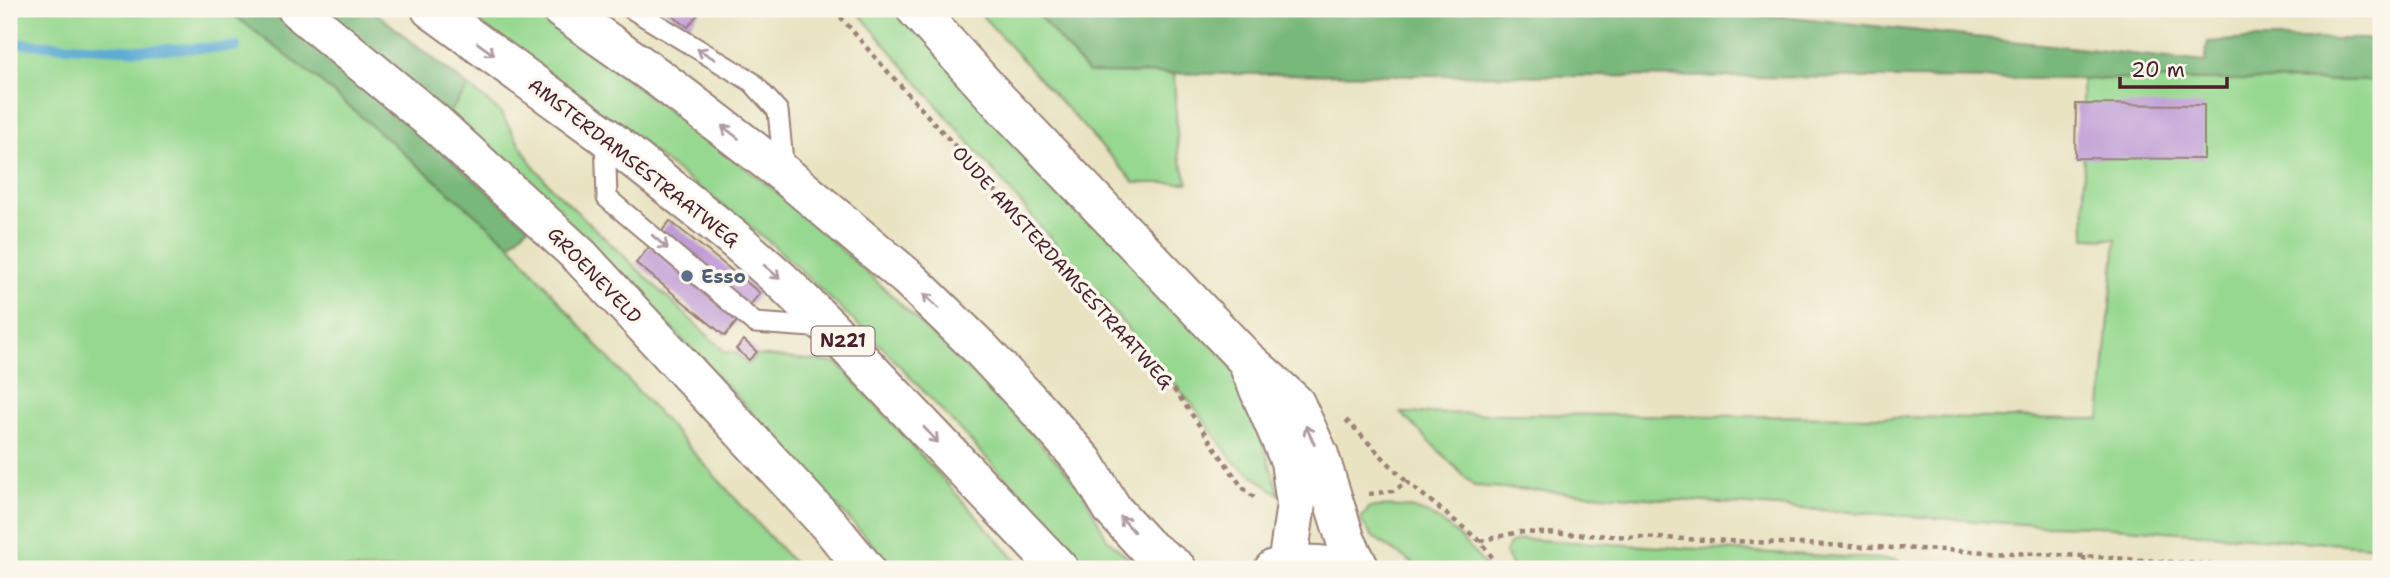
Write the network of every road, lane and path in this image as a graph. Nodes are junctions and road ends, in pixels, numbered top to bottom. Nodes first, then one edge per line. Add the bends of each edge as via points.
1 (298, 9) edge
2 (431, 9) edge
3 (561, 9) edge
4 (632, 9) edge
5 (834, 9) edge
6 (916, 9) edge
7 (606, 136) junction
8 (784, 174) junction
9 (830, 328) junction
10 (1245, 358) junction
11 (1334, 499) junction
12 (1296, 503) junction
13 (1480, 541) junction
14 (2084, 556) junction
15 (2215, 567) edge
16 (1280, 568) edge
17 (864, 569) edge
18 (1059, 569) edge
19 (1177, 569) edge
20 (1342, 569) edge
21 (1360, 569) edge
22 (1501, 569) edge
23 (2084, 569) edge
24 (2241, 569) edge

1 - 17 street, GROENEVELD via 436,124 580,256 830,526
2 -> 7 street, AMSTERDAMSESTRAATWEG / N221
8 -> 3 street
8 -> 4 lane via 778,111 752,82
5 - 12 path, OUDE AMSTERDAMSESTRAATWEG via 1179,396 1242,487 1266,505
6 - 10 street
7 -> 9 street, AMSTERDAMSESTRAATWEG / N221 via 732,237
7 -> 9 lane via 607,198 755,323
19 -> 8 street via 1146,546 1113,510 1084,462 980,348 908,278
9 -> 18 street, AMSTERDAMSESTRAATWEG / N221
11 -> 10 street via 1295,403
10 - 12 street via 1290,461
11 - 13 path via 1393,491 1407,482
11 - 21 street
12 - 16 street via 1293,538
13 - 14 path via 1518,532
13 - 22 path
14 - 15 path
14 - 23 path
15 - 24 path
16 - 20 street via 1317,565

